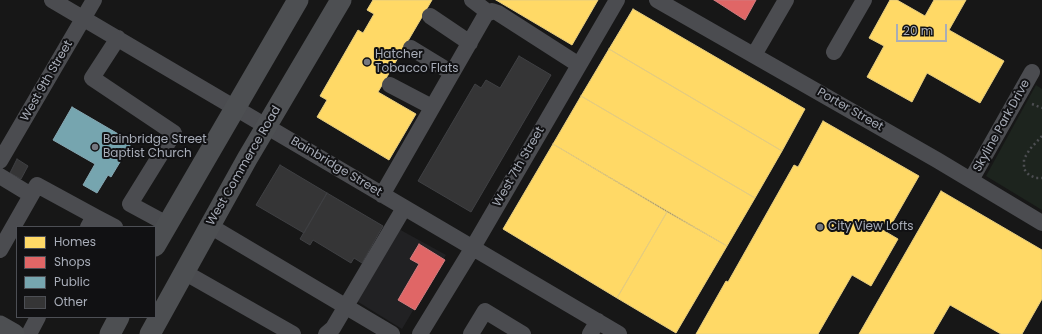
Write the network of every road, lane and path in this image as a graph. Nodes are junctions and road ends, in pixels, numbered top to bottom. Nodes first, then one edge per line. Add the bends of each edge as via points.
1 (52, 0) edge
2 (94, 0) edge
3 (298, 0) edge
4 (341, 0) edge
5 (472, 0) edge
6 (617, 0) edge
7 (657, 0) edge
8 (786, 0) edge
9 (864, 0) edge
10 (489, 12) junction
11 (430, 16) dead end
12 (83, 18) junction
13 (118, 38) junction
14 (470, 43) junction
15 (411, 48) dead end
16 (834, 52) dead end
17 (754, 55) junction
18 (579, 65) junction
19 (452, 72) junction
20 (1032, 72) dead end
21 (390, 85) dead end
22 (1030, 104) dead end
23 (235, 106) junction
24 (432, 108) junction
25 (1042, 108) edge
26 (266, 126) junction
27 (1042, 136) edge
28 (0, 161) edge
29 (0, 176) edge
30 (1042, 178) edge
31 (971, 180) junction
32 (31, 195) junction
33 (382, 195) junction
34 (404, 208) junction
35 (91, 221) edge
36 (1042, 223) edge
37 (167, 224) junction
38 (111, 226) edge
39 (210, 226) junction
40 (156, 244) edge
41 (472, 248) junction
42 (0, 250) edge
43 (184, 272) junction
44 (345, 306) junction
45 (37, 318) edge
46 (118, 318) edge
47 (0, 326) edge
48 (594, 328) edge
49 (422, 333) edge
50 (14, 334) edge
51 (29, 334) edge
52 (110, 334) edge
53 (150, 334) edge
54 (294, 334) edge
55 (326, 334) edge
56 (392, 334) edge
57 (471, 334) edge
58 (523, 334) edge
59 (619, 334) edge

1 - 12 street, Bainbridge Street
2 - 12 street, West 9th Street
3 - 23 main road
4 - 26 main road, West Commerce Road
5 - 10 street
6 - 18 street, West 7th Street
7 - 17 street, Porter Street
8 - 17 street
9 - 16 street
10 - 14 street
10 - 18 street via 498,13
11 - 14 street
12 - 13 street, Bainbridge Street
12 - 28 street, West 9th Street
13 - 23 street, Bainbridge Street
13 - 37 street via 92,78 174,133 130,204
14 - 19 street
15 - 19 street
17 - 31 street, Porter Street
18 - 41 street, West 7th Street
19 - 24 street
20 - 31 street, Skyline Park Drive
21 - 24 street
22 - 25 path
23 - 26 street, Bainbridge Street
23 - 37 main road
24 - 33 street
26 - 33 street, Bainbridge Street
26 - 39 main road, West Commerce Road
27 - 30 path via 1024,159 1024,168 1029,175
29 - 32 street
31 - 36 street, Porter Street
32 - 35 street via 37,185
32 - 42 street
33 - 34 street, Bainbridge Street
34 - 41 street, Bainbridge Street
34 - 44 street
35 - 38 street
37 - 40 main road
39 - 43 main road, West Commerce Road
39 - 44 street
41 - 48 street, Bainbridge Street
41 - 49 street, West 7th Street
43 - 53 main road, West Commerce Road
43 - 54 street
44 - 55 street via 333,328
44 - 56 street
45 - 51 street
46 - 52 main road
47 - 50 main road
48 - 59 street, Bainbridge Street
57 - 58 street via 485,311

